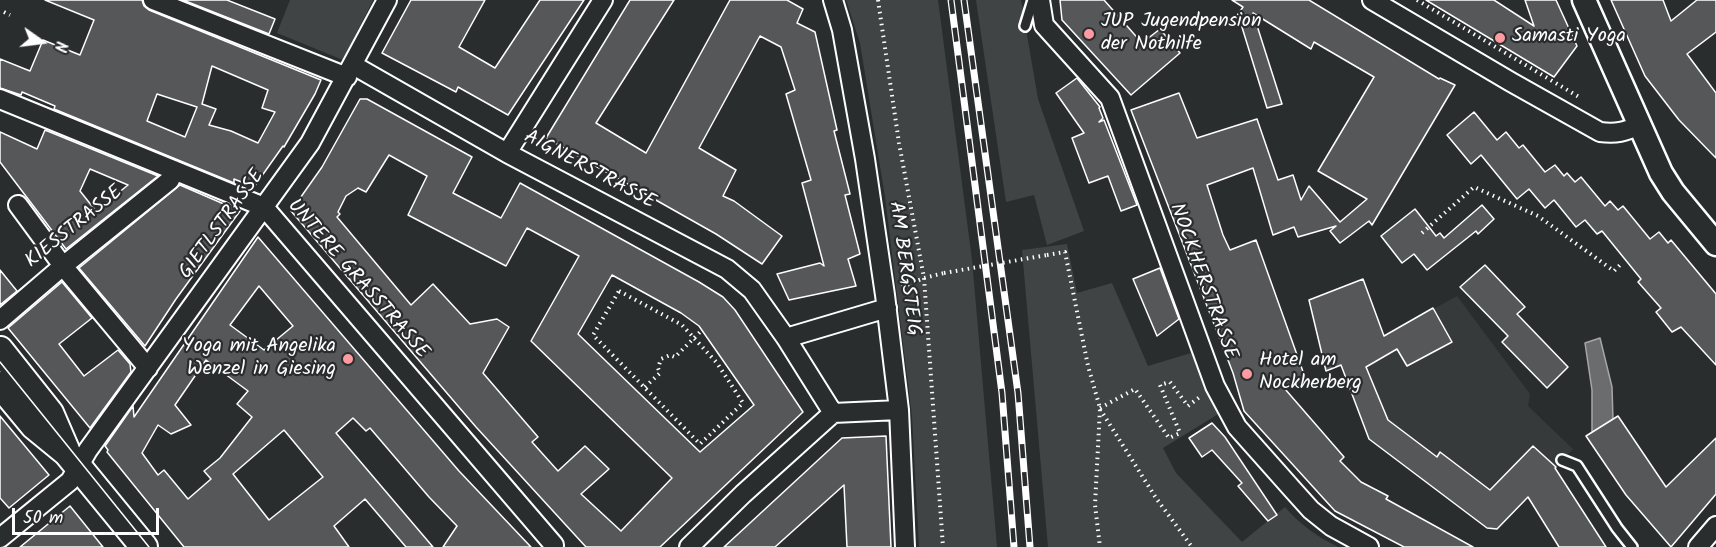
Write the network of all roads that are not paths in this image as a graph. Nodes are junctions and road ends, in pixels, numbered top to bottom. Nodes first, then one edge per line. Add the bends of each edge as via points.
1 (153, 0) edge
2 (387, 0) edge
3 (603, 0) edge
4 (833, 0) edge
5 (1033, 0) edge
6 (1040, 0) edge
7 (1372, 0) edge
8 (1584, 0) edge
9 (1025, 26) dead end
10 (350, 71) junction
11 (0, 99) edge
12 (1639, 125) junction
13 (507, 153) junction
14 (174, 170) junction
15 (18, 205) dead end
16 (264, 207) junction
17 (1716, 244) edge
18 (63, 266) junction
19 (886, 301) junction
20 (0, 320) edge
21 (786, 338) junction
22 (0, 350) edge
23 (148, 368) junction
24 (0, 385) edge
25 (898, 410) junction
26 (833, 413) junction
27 (73, 460) junction
28 (1562, 460) dead end
29 (1716, 526) edge
30 (0, 537) edge
31 (554, 546) edge
32 (144, 547) edge
33 (689, 547) edge
34 (905, 547) edge
35 (1369, 547) edge
36 (1632, 547) edge
37 (1698, 547) edge

1 - 10 street, AIGNERSTRASSE
2 - 10 street, GIETLSTRASSE
3 - 13 street
4 - 19 street, AM BERGSTEIG via 865,159
5 - 9 lane
6 - 35 street, NOCKHERSTRASSE via 1044,25 1110,98 1215,386 1236,427 1311,510
7 - 12 street via 1600,132 1625,132
8 - 12 street
10 - 13 street, AIGNERSTRASSE
10 - 16 street, GIETLSTRASSE via 310,143
11 - 14 street, UNTERE GRASSTRASSE
12 - 17 street via 1673,192
13 - 21 street, AIGNERSTRASSE via 727,269 752,290
14 - 16 street, UNTERE GRASSTRASSE
14 - 18 street, KIESSTRASSE via 171,180
15 - 18 street
16 - 23 street, GIETLSTRASSE
16 - 31 street, UNTERE GRASSTRASSE
18 - 20 street, KIESSTRASSE
18 - 23 street
19 - 21 street
19 - 25 street, AM BERGSTEIG
21 - 26 street, AIGNERSTRASSE
22 - 27 main road via 50,413
23 - 27 street, GIETLSTRASSE via 88,450
24 - 27 main road via 34,426
25 - 26 street
25 - 34 street, AM BERGSTEIG
26 - 33 street
27 - 30 street, GIETLSTRASSE via 70,481
27 - 32 main road
28 - 36 lane via 1577,466
29 - 37 street

